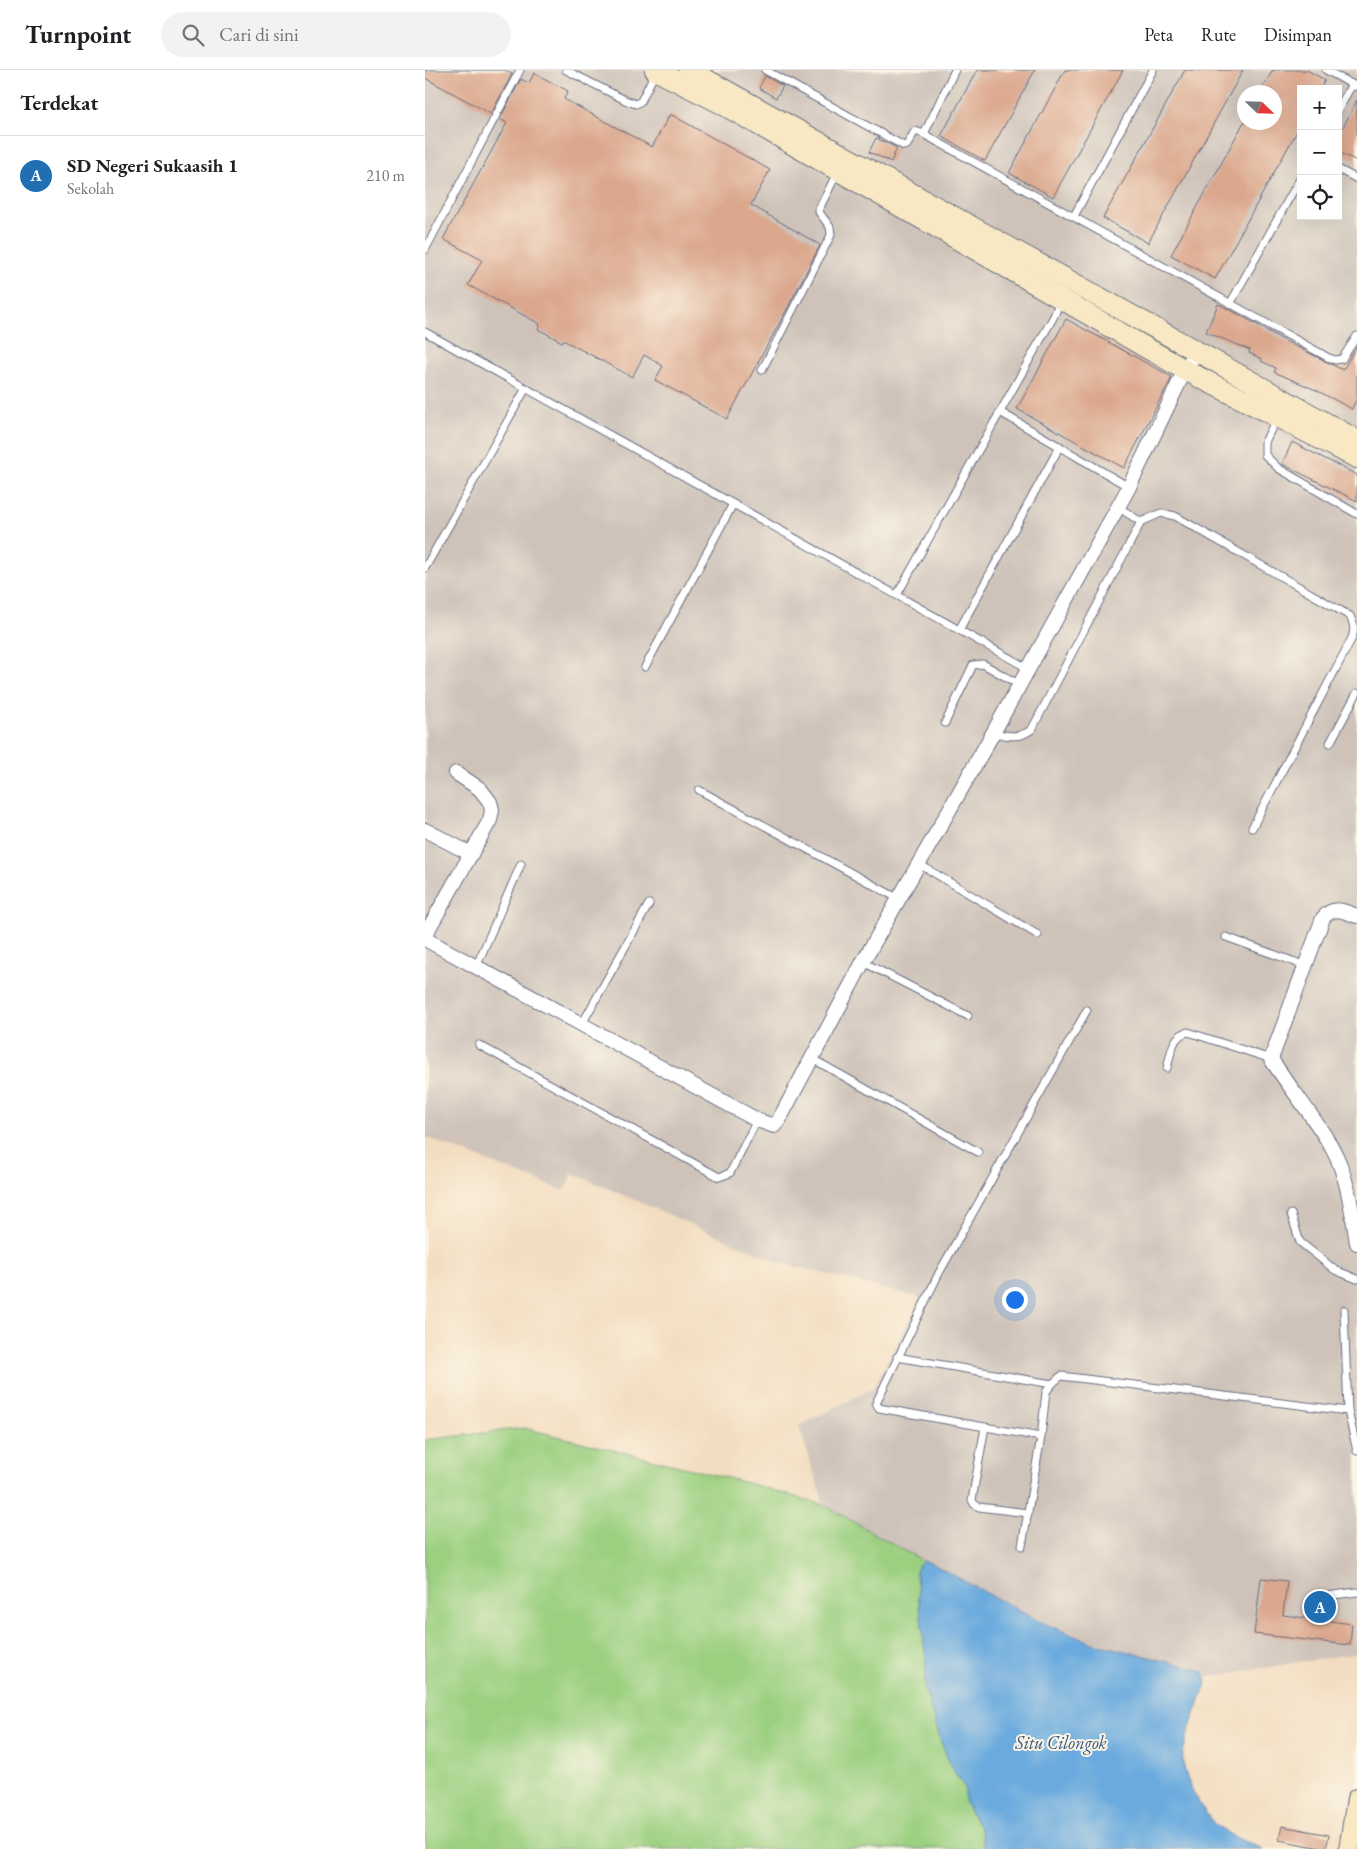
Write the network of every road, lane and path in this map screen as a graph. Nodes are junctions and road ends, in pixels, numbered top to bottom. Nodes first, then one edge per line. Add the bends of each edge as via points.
1 (520, 70) edge
2 (566, 70) edge
3 (655, 70) edge
4 (689, 70) edge
5 (765, 70) edge
6 (955, 70) edge
7 (1153, 70) edge
8 (1326, 70) edge
9 (1355, 86) edge
10 (725, 98) junction
11 (1342, 104) edge
12 (924, 134) junction
13 (842, 164) junction
14 (1342, 171) edge
15 (1357, 179) edge
16 (1297, 184) edge
17 (1073, 216) junction
18 (970, 236) junction
19 (425, 250) edge
20 (1061, 299) junction
21 (1230, 304) junction
22 (425, 332) edge
23 (1357, 336) edge
24 (1196, 352) junction
25 (761, 370) dead end
26 (1185, 370) junction
27 (526, 388) junction
28 (1001, 412) junction
29 (1278, 417) junction
30 (1357, 440) edge
31 (1060, 446) junction
32 (1357, 458) edge
33 (1129, 487) junction
34 (733, 504) junction
35 (1118, 507) junction
36 (1357, 514) edge
37 (1141, 522) junction
38 (425, 568) edge
39 (897, 595) junction
40 (959, 630) junction
41 (645, 667) dead end
42 (1029, 669) junction
43 (1020, 685) junction
44 (1357, 693) edge
45 (945, 723) dead end
46 (993, 733) junction
47 (1330, 742) dead end
48 (456, 773) dead end
49 (699, 790) dead end
50 (1251, 828) dead end
51 (425, 830) edge
52 (471, 854) junction
53 (521, 864) dead end
54 (919, 864) junction
55 (899, 898) junction
56 (649, 904) dead end
57 (1357, 916) edge
58 (1038, 935) dead end
59 (425, 937) edge
60 (1226, 937) dead end
61 (863, 962) junction
62 (1306, 966) junction
63 (476, 967) junction
64 (1087, 1010) dead end
65 (968, 1016) dead end
66 (582, 1024) junction
67 (479, 1045) dead end
68 (811, 1058) junction
69 (1271, 1059) junction
70 (1167, 1068) dead end
71 (757, 1120) junction
72 (978, 1152) dead end
73 (1291, 1214) dead end
74 (1357, 1243) edge
75 (1357, 1279) edge
76 (1344, 1310) dead end
77 (897, 1357) junction
78 (1052, 1384) junction
79 (1347, 1411) junction
80 (985, 1427) junction
81 (1041, 1437) junction
82 (1357, 1452) edge
83 (1028, 1513) junction
84 (1022, 1546) dead end
85 (1357, 1592) edge
86 (1311, 1598) dead end
87 (1357, 1799) edge
88 (1349, 1849) edge

1 - 19 lane
2 - 3 lane via 636,104 641,101
3 - 10 street
4 - 10 street
5 - 12 lane via 904,146 915,131
6 - 12 lane
7 - 17 lane
8 - 9 lane
9 - 11 lane
10 - 13 street
12 - 17 lane
13 - 18 street
13 - 25 lane via 819,208 831,235
14 - 15 lane
16 - 21 lane
17 - 21 lane
18 - 20 street
18 - 24 street
20 - 26 street
20 - 28 lane
21 - 23 lane via 1335,360 1342,359
22 - 27 lane
24 - 26 street
24 - 30 street
26 - 29 street
26 - 33 street
27 - 34 lane
27 - 38 lane
28 - 31 lane
28 - 39 lane
29 - 32 street
29 - 36 lane via 1265,442 1265,455 1278,468
31 - 33 lane
31 - 40 lane
33 - 35 street
34 - 39 lane
34 - 41 lane
35 - 37 lane
35 - 42 street
37 - 46 lane via 1032,729 1025,735
37 - 50 lane via 1161,513 1175,516 1350,616 1354,625 1352,638
39 - 40 lane
40 - 42 lane
42 - 43 street
43 - 45 lane via 983,664 973,664
43 - 46 street
44 - 47 lane
46 - 54 street
48 - 52 street via 480,789 492,810 490,820
49 - 55 lane
51 - 52 street
52 - 59 street
53 - 63 lane
54 - 55 street
54 - 58 lane
55 - 61 street
56 - 66 lane
57 - 62 street via 1329,911 1323,918
59 - 63 street
60 - 62 lane
61 - 65 lane
61 - 68 street
62 - 69 street
63 - 66 street
64 - 77 lane via 939,1273
66 - 71 street
67 - 71 lane via 719,1177 730,1172
68 - 71 street via 776,1124 771,1126
68 - 72 lane
69 - 70 lane via 1188,1032 1175,1040
69 - 74 street via 1332,1148 1349,1198
73 - 75 lane via 1300,1242 1335,1270
76 - 79 lane
77 - 78 lane
77 - 80 lane via 877,1399 877,1406
78 - 79 lane via 1061,1376
78 - 81 lane via 1046,1392
79 - 82 lane
80 - 81 lane
80 - 83 lane via 972,1500 974,1504
81 - 83 lane
83 - 84 lane
85 - 86 lane
87 - 88 street

